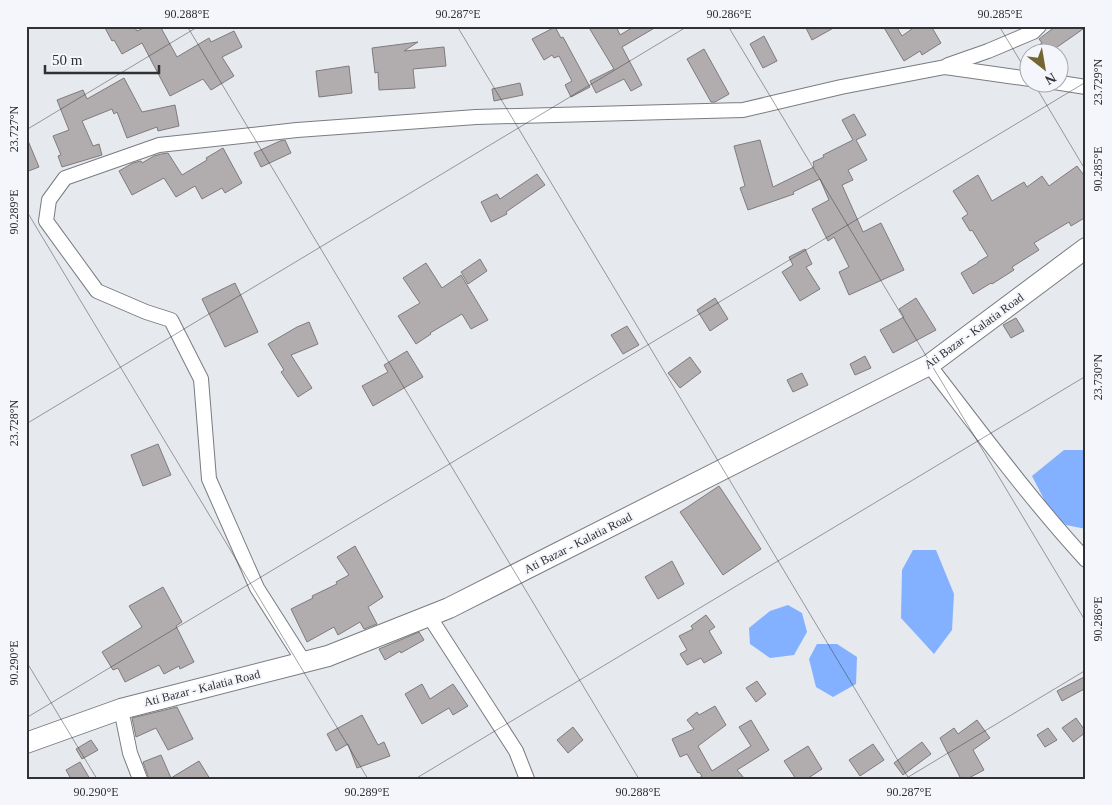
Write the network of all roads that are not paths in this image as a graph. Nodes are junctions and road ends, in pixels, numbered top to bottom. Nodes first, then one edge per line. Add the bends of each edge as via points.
1 (1039, 26) edge
2 (945, 66) junction
3 (1020, 77) edge
4 (1070, 84) edge
5 (1086, 87) edge
6 (1086, 248) edge
7 (929, 365) junction
8 (1086, 560) edge
9 (429, 616) junction
10 (304, 662) junction
11 (121, 709) junction
12 (26, 743) edge
13 (140, 779) edge
14 (528, 779) edge

1 - 2 street via 1033,32
2 - 3 street
2 - 10 street via 743,110 476,116 159,145 66,178 49,200 46,221 96,291 170,320 201,379 209,479 256,588
4 - 5 street
6 - 7 main road, Ati Bazar - Kalatia Road
7 - 8 street
7 - 9 main road, Ati Bazar - Kalatia Road
9 - 10 main road, Ati Bazar - Kalatia Road via 328,656
9 - 14 street via 516,750
10 - 11 main road, Ati Bazar - Kalatia Road
11 - 12 main road, Ati Bazar - Kalatia Road
11 - 13 street via 130,753

